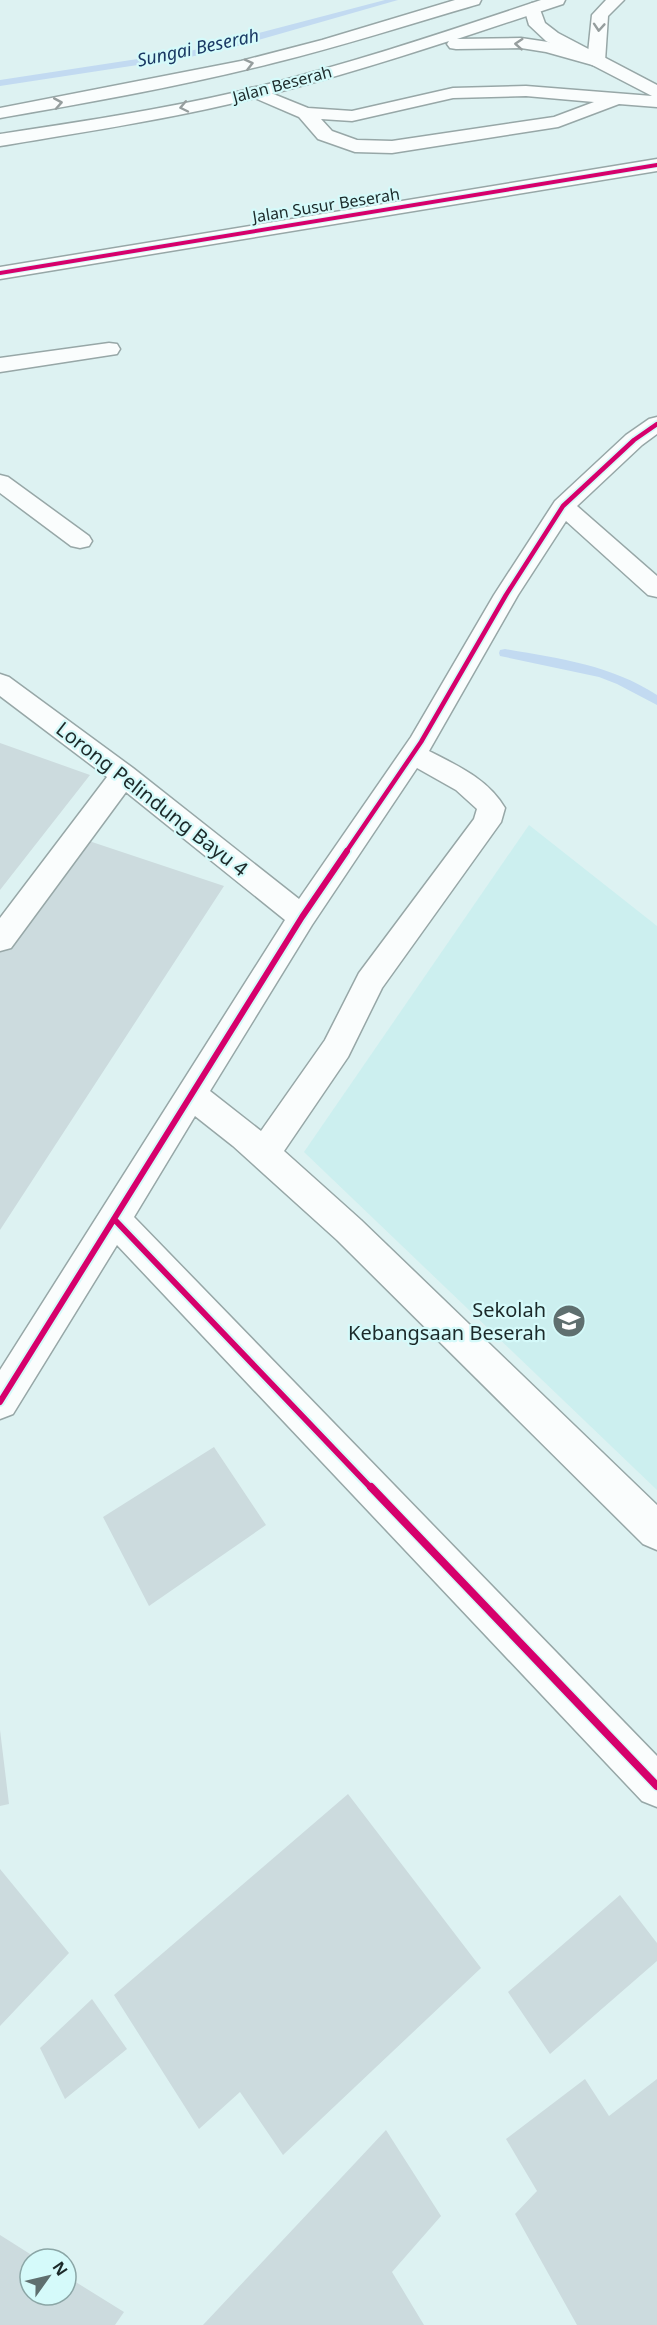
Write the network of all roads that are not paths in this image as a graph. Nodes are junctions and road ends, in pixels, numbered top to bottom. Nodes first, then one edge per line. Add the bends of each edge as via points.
1 (557, 0) edge
2 (616, 0) edge
3 (470, 1) edge
4 (534, 4) edge
5 (562, 20) dead end
6 (577, 32) dead end
7 (403, 51) junction
8 (596, 61) junction
9 (256, 92) junction
10 (657, 92) edge
11 (620, 99) junction
12 (657, 102) edge
13 (0, 113) edge
14 (305, 113) junction
15 (0, 140) edge
16 (657, 165) edge
17 (0, 273) edge
18 (109, 349) dead end
19 (0, 365) edge
20 (657, 424) edge
21 (0, 482) edge
22 (563, 506) junction
23 (80, 542) dead end
24 (657, 589) edge
25 (0, 683) edge
26 (413, 754) junction
27 (123, 775) junction
28 (302, 917) junction
29 (0, 940) edge
30 (192, 1095) junction
31 (264, 1154) junction
32 (114, 1219) junction
33 (0, 1402) edge
34 (657, 1531) edge
35 (657, 1786) edge

1 - 4 main road, Jalan Beserah
2 -> 8 main road via 600,15
3 - 4 main road
13 -> 3 main road, Jalan Beserah via 243,66
4 - 5 main road
4 - 7 main road, Jalan Beserah
4 - 8 main road via 537,25
6 - 8 main road
8 -> 7 main road via 521,43 454,44
7 - 9 main road, Jalan Beserah
8 - 10 main road
9 - 14 main road
9 -> 15 main road, Jalan Beserah
11 - 12 main road
11 - 14 main road via 526,91 453,93 352,116
11 - 14 main road via 558,122 392,147 355,146 325,135
16 - 17 main road, Jalan Susur Beserah
18 - 19 main road
20 - 22 main road via 634,440
21 - 23 main road
22 - 24 main road
22 - 26 main road
25 - 27 main road, Lorong Pelindung Bayu 4
26 - 28 main road
26 - 31 main road via 486,800 491,808 487,822 370,981 337,1048
27 - 28 main road, Lorong Pelindung Bayu 4
27 - 29 main road
28 - 30 main road
30 - 31 main road
30 - 32 main road
31 - 34 main road via 349,1230
32 - 33 main road
32 - 35 main road

